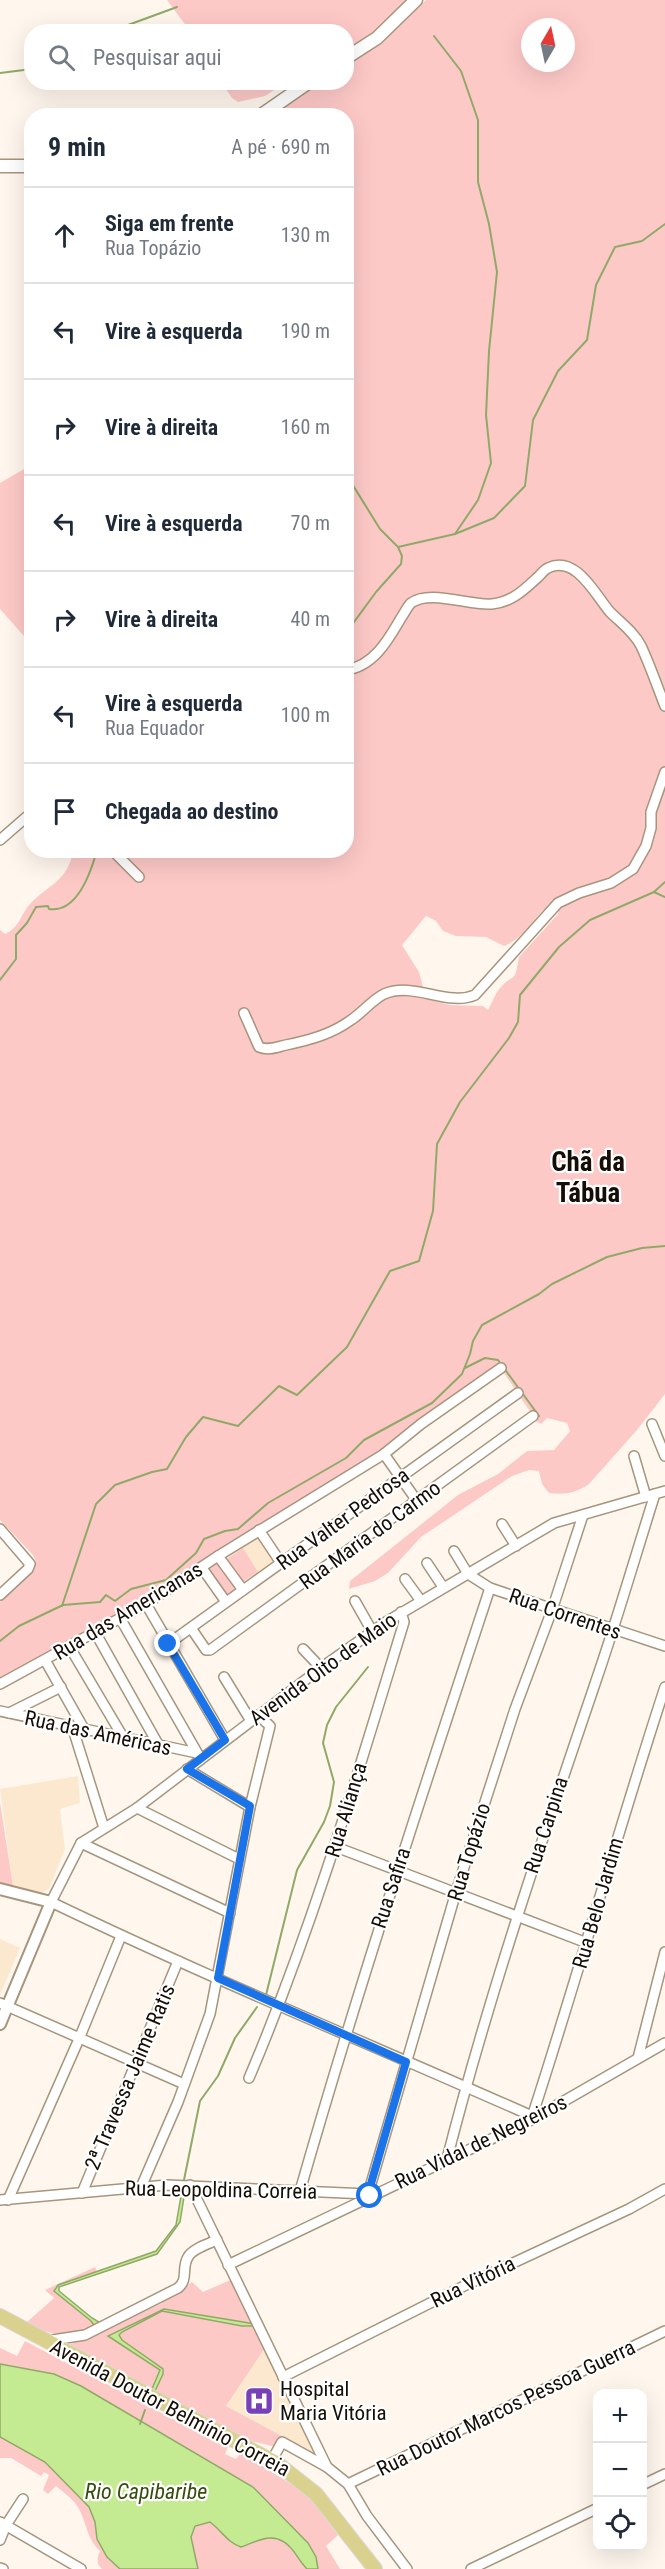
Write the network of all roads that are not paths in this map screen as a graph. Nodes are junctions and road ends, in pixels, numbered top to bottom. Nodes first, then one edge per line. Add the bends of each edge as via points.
1 (416, 0) edge
2 (354, 53) edge
3 (297, 90) edge
4 (272, 108) edge
5 (0, 166) edge
6 (24, 166) edge
7 (354, 669) edge
8 (665, 706) edge
9 (665, 772) edge
10 (24, 820) edge
11 (0, 840) edge
12 (120, 858) edge
13 (139, 877) dead end
14 (244, 1013) dead end
15 (501, 1368) dead end
16 (518, 1393) dead end
17 (533, 1416) dead end
18 (652, 1424) dead end
19 (384, 1454) junction
20 (634, 1455) dead end
21 (665, 1456) edge
22 (401, 1477) junction
23 (665, 1491) edge
24 (651, 1496) junction
25 (417, 1501) junction
26 (583, 1515) junction
27 (502, 1524) dead end
28 (0, 1529) edge
29 (259, 1530) junction
30 (516, 1546) junction
31 (454, 1551) dead end
32 (218, 1556) junction
33 (281, 1563) junction
34 (427, 1563) dead end
35 (202, 1568) junction
36 (468, 1574) junction
37 (405, 1579) dead end
38 (443, 1587) junction
39 (490, 1588) junction
40 (243, 1590) junction
41 (0, 1594) edge
42 (421, 1600) junction
43 (355, 1601) dead end
44 (226, 1602) junction
45 (146, 1604) junction
46 (552, 1610) junction
47 (401, 1612) junction
48 (120, 1618) junction
49 (191, 1628) junction
50 (612, 1630) junction
51 (372, 1631) junction
52 (94, 1632) junction
53 (168, 1644) junction
54 (69, 1646) junction
55 (665, 1646) edge
56 (303, 1649) dead end
57 (45, 1660) junction
58 (321, 1668) junction
59 (224, 1677) dead end
60 (0, 1684) edge
61 (61, 1687) junction
62 (665, 1687) edge
63 (4, 1712) edge
64 (254, 1718) junction
65 (72, 1726) junction
66 (84, 1729) junction
67 (123, 1737) junction
68 (225, 1740) junction
69 (159, 1746) junction
70 (199, 1755) junction
71 (187, 1769) junction
72 (250, 1806) junction
73 (137, 1808) junction
74 (104, 1828) junction
75 (81, 1843) junction
76 (336, 1847) junction
77 (239, 1859) junction
78 (397, 1869) junction
79 (0, 1889) edge
80 (456, 1892) junction
81 (51, 1902) junction
82 (230, 1913) junction
83 (517, 1915) junction
84 (121, 1936) junction
85 (587, 1943) junction
86 (665, 1952) edge
87 (178, 1961) junction
88 (218, 1978) junction
89 (4, 2005) edge
90 (279, 2006) junction
91 (0, 2024) edge
92 (344, 2035) junction
93 (79, 2039) junction
94 (665, 2043) edge
95 (638, 2058) junction
96 (406, 2062) junction
97 (136, 2064) junction
98 (249, 2078) dead end
99 (184, 2084) junction
100 (465, 2086) junction
101 (532, 2118) junction
102 (447, 2159) junction
103 (190, 2185) junction
104 (142, 2186) junction
105 (665, 2189) edge
106 (300, 2191) junction
107 (82, 2193) junction
108 (369, 2195) junction
109 (4, 2199) edge
110 (217, 2240) junction
111 (228, 2265) junction
112 (0, 2316) edge
113 (665, 2331) edge
114 (46, 2341) junction
115 (283, 2377) junction
116 (272, 2460) junction
117 (327, 2467) junction
118 (665, 2474) edge
119 (647, 2483) edge
120 (348, 2484) junction
121 (23, 2499) dead end
122 (593, 2510) edge
123 (3, 2524) edge
124 (0, 2540) edge
125 (81, 2569) edge
126 (375, 2569) edge
127 (407, 2569) edge
128 (471, 2569) edge

1 - 2 main road via 377,38
3 - 4 main road
5 - 6 main road
7 - 8 street via 374,657 410,604 421,598 493,604 519,595 548,568 561,565 580,574 634,636
9 - 14 street via 651,812 646,846 633,869 611,883 558,903 475,995 464,1000 430,993 384,994 335,1030 268,1049 259,1047
10 - 11 street
12 - 13 street
15 - 19 street
16 - 22 street, Rua Valter Pedrosa
17 - 25 street, Rua Maria do Carmo
18 - 21 street
19 - 22 street
19 - 29 street
20 - 24 street
22 - 25 street
22 - 33 street, Rua Valter Pedrosa
23 - 24 street, Avenida Oito de Maio
24 - 26 street, Avenida Oito de Maio
24 - 50 street, Rua Carpina
25 - 49 street, Rua Maria do Carmo via 210,1650 206,1650
26 - 30 street, Avenida Oito de Maio via 561,1520
26 - 46 street, Rua Topázio
27 - 30 street
28 - 41 street via 30,1564
29 - 32 street
29 - 33 street
30 - 36 street, Avenida Oito de Maio
31 - 36 street
32 - 35 street, Rua das Americanas
32 - 40 street, Rua das Americanas
33 - 40 street, Rua Valter Pedrosa
34 - 38 street
35 - 44 street
35 - 45 street, Rua das Americanas
36 - 38 street, Avenida Oito de Maio
36 - 39 street, Rua Correntes
37 - 42 street
38 - 42 street, Avenida Oito de Maio
39 - 46 street, Rua Correntes
39 - 78 street, Rua Safira
40 - 44 street, Rua Valter Pedrosa
42 - 47 street, Avenida Oito de Maio
43 - 51 street
44 - 49 street, Rua Valter Pedrosa
45 - 48 street, Rua das Americanas
45 - 53 street
46 - 50 street, Rua Correntes
46 - 80 street, Rua Topázio via 515,1709
47 - 51 street, Avenida Oito de Maio
47 - 76 street, Rua Aliança via 404,1622
48 - 52 street, Rua das Americanas
48 - 70 street
49 - 53 street, Rua Valter Pedrosa
50 - 55 street, Rua Correntes
50 - 83 street, Rua Carpina
51 - 58 street, Avenida Oito de Maio
52 - 54 street, Rua das Americanas
52 - 69 street
53 - 68 street
54 - 57 street, Rua das Americanas
54 - 67 street
56 - 58 street
57 - 60 street, Rua das Americanas
57 - 61 street
58 - 64 street, Avenida Oito de Maio
59 - 64 street
61 - 63 street
61 - 66 street
62 - 85 street, Rua Belo Jardim
63 - 65 street, Rua das Américas
64 - 68 street, Avenida Oito de Maio
64 - 72 street via 270,1726
65 - 66 street, Rua das Américas
65 - 74 street
66 - 67 street, Rua das Américas
67 - 69 street, Rua das Américas
68 - 70 street, Avenida Oito de Maio
69 - 70 street, Rua das Américas
70 - 71 street, Avenida Oito de Maio
71 - 72 street
71 - 73 street, Avenida Oito de Maio
72 - 77 street
73 - 74 street, Avenida Oito de Maio
73 - 77 street
74 - 75 street, Avenida Oito de Maio
75 - 81 street, Avenida Oito de Maio
75 - 82 street
76 - 78 street
76 - 90 street, Rua Aliança
77 - 82 street
78 - 80 street
78 - 92 street, Rua Safira
79 - 81 street
80 - 83 street
80 - 96 street, Rua Topázio
81 - 84 street
81 - 89 street, Avenida Oito de Maio
82 - 88 street
83 - 85 street
83 - 100 street, Rua Carpina
84 - 87 street
84 - 93 street
85 - 101 street, Rua Belo Jardim
86 - 95 street
87 - 88 street
87 - 97 street, 2ª Travessa Jaime Ratis
88 - 90 street
88 - 99 street via 210,2014
89 - 91 street, Avenida Oito de Maio
89 - 93 street
90 - 92 street
90 - 98 street, Rua Aliança
92 - 96 street
92 - 106 street, Rua Safira
93 - 97 street
93 - 109 street
94 - 95 street, Rua Vidal de Negreiros
95 - 101 street, Rua Vidal de Negreiros
96 - 100 street
96 - 108 street, Rua Topázio
97 - 99 street
97 - 107 street, 2ª Travessa Jaime Ratis
99 - 104 street
100 - 101 street
100 - 102 street, Rua Carpina
101 - 102 street, Rua Vidal de Negreiros
102 - 108 street, Rua Vidal de Negreiros
103 - 104 street, Rua Leopoldina Correia
103 - 106 street, Rua Leopoldina Correia
103 - 110 street
104 - 107 street, Rua Leopoldina Correia
105 - 115 street, Rua Vitória
106 - 108 street, Rua Leopoldina Correia
107 - 109 street, Rua Leopoldina Correia
108 - 111 street, Rua Vidal de Negreiros
110 - 111 street
110 - 114 street via 190,2254 185,2280 178,2288 85,2335
111 - 115 street
112 - 114 main road, Avenida Doutor Belmínio Correia
113 - 120 street, Rua Doutor Marcos Pessoa Guerra
114 - 116 main road, Avenida Doutor Belmínio Correia
115 - 117 street
116 - 117 street via 282,2442
116 - 126 main road, Avenida Doutor Belmínio Correia via 316,2494
117 - 120 street
118 - 119 street
120 - 127 street
121 - 123 street
122 - 128 street
123 - 124 street
123 - 125 street

